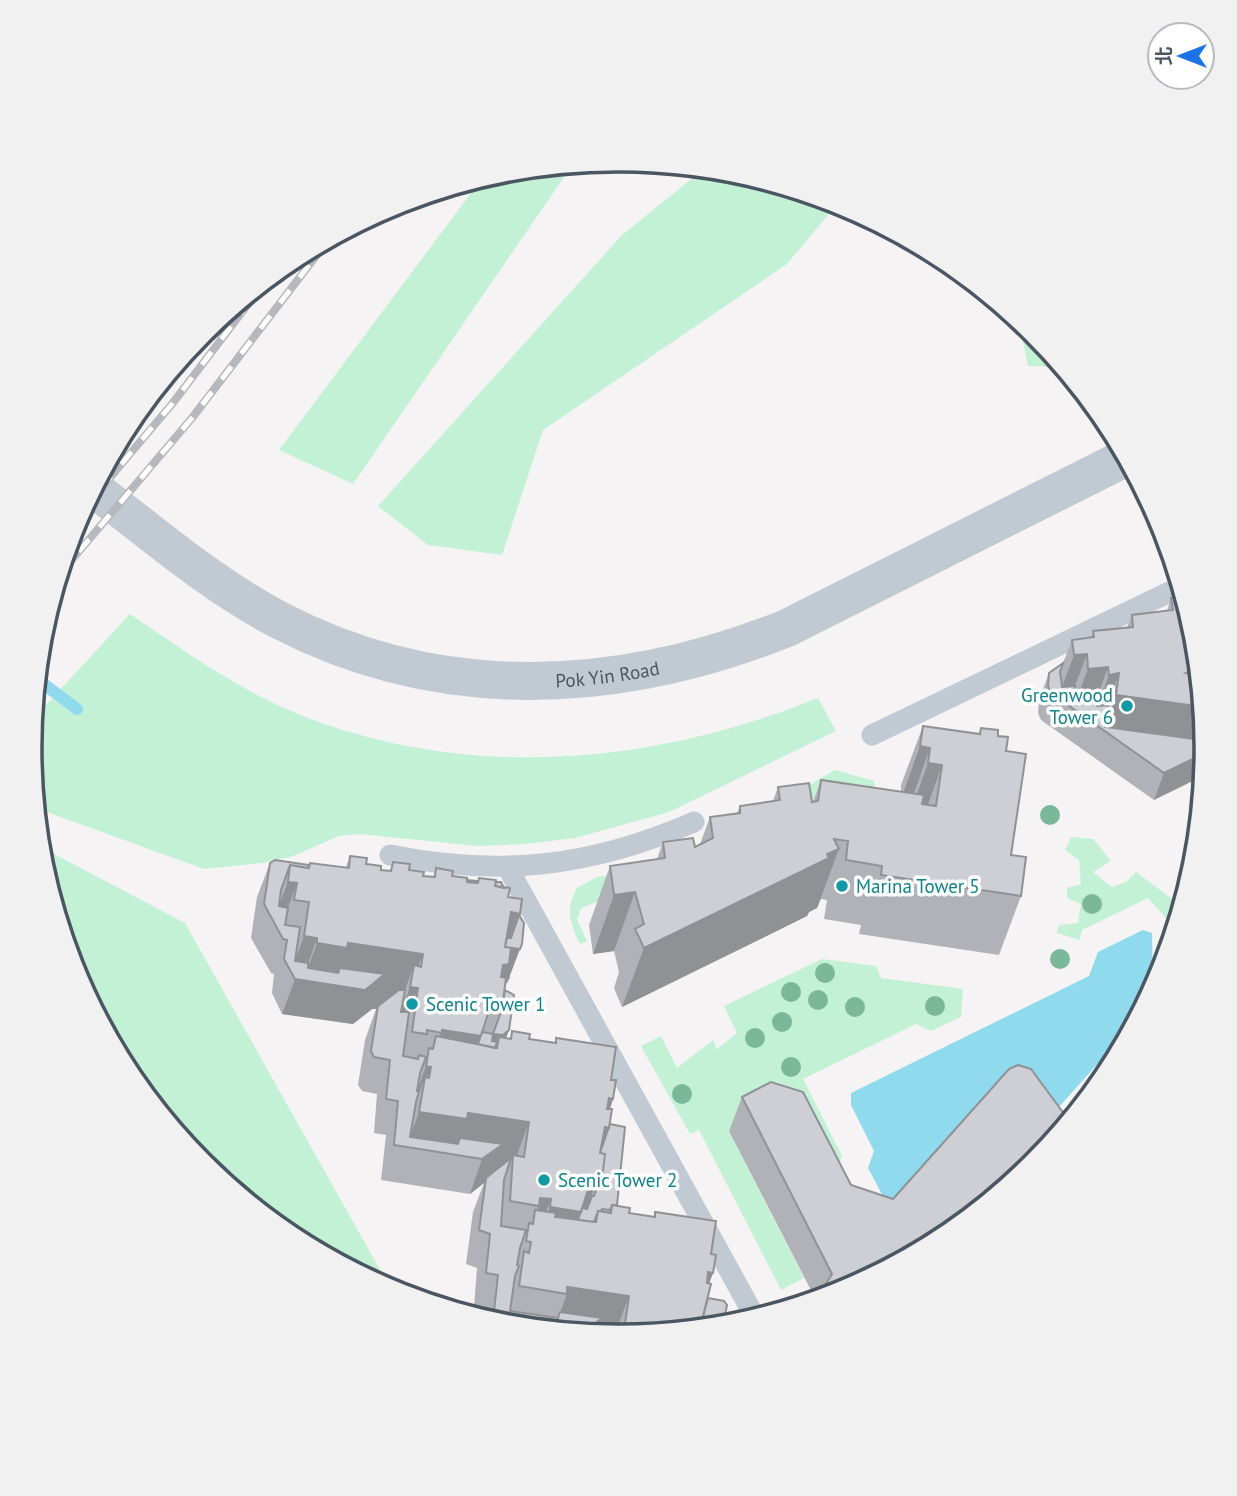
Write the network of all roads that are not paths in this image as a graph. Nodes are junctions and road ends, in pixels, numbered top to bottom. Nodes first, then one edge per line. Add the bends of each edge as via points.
1 (1119, 461) edge
2 (101, 494) edge
3 (1172, 591) edge
4 (872, 735) dead end
5 (694, 822) dead end
6 (390, 855) dead end
7 (508, 868) junction
8 (751, 1309) edge

1 - 2 street, Pok Yin Road via 788,628 737,648 633,674 579,680 461,678 398,665 280,620 220,584
3 - 4 lane
5 - 7 lane via 622,850
6 - 7 lane
7 - 8 lane

